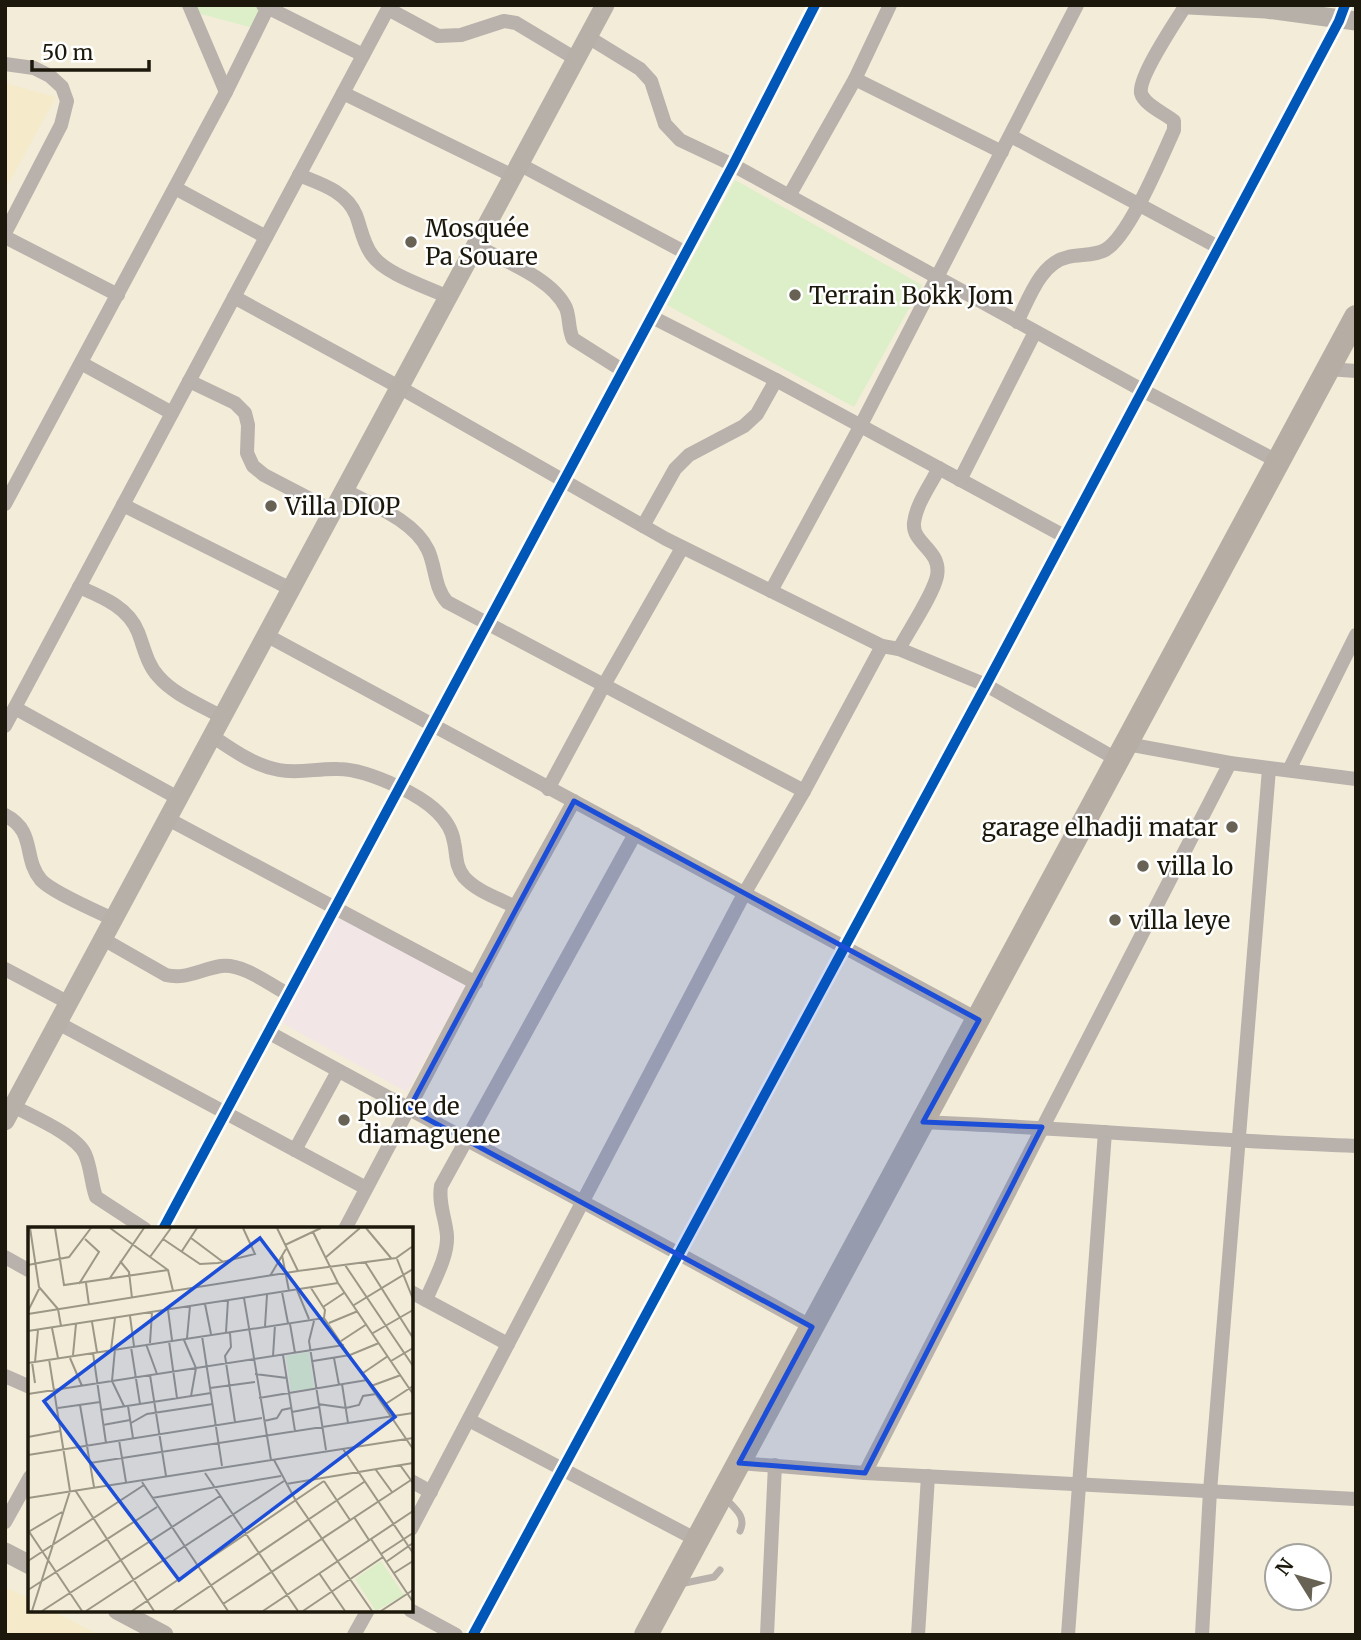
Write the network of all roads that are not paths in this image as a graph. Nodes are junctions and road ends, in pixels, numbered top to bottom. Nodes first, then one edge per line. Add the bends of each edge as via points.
1 (188, 5) edge
2 (605, 5) edge
3 (815, 5) edge
4 (890, 5) edge
5 (1077, 5) edge
6 (1187, 5) edge
7 (267, 6) edge
8 (389, 7) edge
9 (1266, 7) edge
10 (1347, 16) edge
11 (588, 37) junction
12 (363, 55) junction
13 (576, 59) junction
14 (5, 64) edge
15 (855, 79) junction
16 (226, 92) junction
17 (343, 93) junction
18 (1011, 136) junction
19 (1002, 152) junction
20 (733, 165) junction
21 (516, 170) junction
22 (299, 174) junction
23 (175, 188) junction
24 (789, 196) junction
25 (1138, 205) junction
26 (5, 235) edge
27 (266, 237) junction
28 (477, 246) junction
29 (1218, 247) junction
30 (686, 253) junction
31 (936, 277) junction
32 (118, 295) junction
33 (234, 297) junction
34 (448, 297) junction
35 (652, 317) junction
36 (1356, 317) edge
37 (1017, 322) junction
38 (1035, 332) junction
39 (81, 363) junction
40 (1328, 369) junction
41 (622, 370) junction
42 (1356, 371) edge
43 (776, 380) junction
44 (189, 381) junction
45 (399, 387) junction
46 (1142, 390) junction
47 (172, 413) junction
48 (861, 425) junction
49 (1279, 462) junction
50 (939, 468) junction
51 (960, 480) junction
52 (563, 481) junction
53 (344, 490) junction
54 (5, 504) edge
55 (123, 505) junction
56 (333, 511) junction
57 (643, 526) junction
58 (1064, 536) junction
59 (682, 548) junction
60 (79, 587) junction
61 (291, 589) junction
62 (771, 591) junction
63 (488, 623) junction
64 (266, 635) junction
65 (1356, 635) edge
66 (882, 646) junction
67 (899, 649) junction
68 (604, 685) junction
69 (986, 685) junction
70 (15, 708) junction
71 (222, 717) junction
72 (432, 725) junction
73 (5, 726) edge
74 (212, 736) junction
75 (1123, 752) junction
76 (1230, 763) junction
77 (1269, 769) junction
78 (1289, 770) junction
79 (1356, 779) edge
80 (399, 787) junction
81 (548, 789) junction
82 (804, 792) junction
83 (178, 798) junction
84 (574, 801) junction
85 (5, 815) edge
86 (168, 819) junction
87 (635, 834) junction
88 (744, 894) junction
89 (515, 907) junction
90 (335, 908) junction
91 (113, 919) junction
92 (103, 939) junction
93 (844, 947) junction
94 (5, 969) edge
95 (476, 983) junction
96 (288, 994) junction
97 (69, 1003) junction
98 (979, 1020) junction
99 (58, 1023) junction
100 (268, 1032) junction
101 (338, 1070) junction
102 (408, 1109) junction
103 (225, 1113) junction
104 (9, 1114) edge
105 (923, 1122) junction
106 (1042, 1127) junction
107 (1105, 1132) junction
108 (466, 1139) junction
109 (1238, 1142) junction
110 (1356, 1146) edge
111 (296, 1150) junction
112 (366, 1188) junction
113 (583, 1200) junction
114 (142, 1227) edge
115 (164, 1227) edge
116 (346, 1227) edge
117 (680, 1253) junction
118 (5, 1257) edge
119 (28, 1270) edge
120 (413, 1293) edge
121 (426, 1300) junction
122 (812, 1327) junction
123 (508, 1344) junction
124 (5, 1376) edge
125 (28, 1386) edge
126 (469, 1420) junction
127 (739, 1463) junction
128 (775, 1465) junction
129 (562, 1469) junction
130 (864, 1473) junction
131 (928, 1476) junction
132 (28, 1481) edge
133 (413, 1482) edge
134 (1079, 1484) junction
135 (1210, 1491) junction
136 (431, 1492) junction
137 (722, 1494) junction
138 (1356, 1499) edge
139 (5, 1522) edge
140 (413, 1525) edge
141 (740, 1531) dead end
142 (696, 1540) junction
143 (5, 1552) edge
144 (28, 1564) edge
145 (720, 1570) dead end
146 (672, 1585) junction
147 (121, 1612) edge
148 (367, 1612) edge
149 (413, 1612) edge
150 (164, 1635) edge
151 (354, 1635) edge
152 (456, 1635) edge
153 (473, 1635) edge
154 (646, 1635) edge
155 (767, 1635) edge
156 (918, 1635) edge
157 (1068, 1635) edge
158 (1202, 1635) edge

1 - 16 street
2 - 11 main road
3 - 20 street
4 - 15 street
5 - 18 street
6 - 9 main road
6 - 25 street via 1143,82 1141,93 1146,102 1174,121 1174,130
7 - 12 street
7 - 16 street
8 - 12 street
8 - 13 street via 438,36 461,35 503,21 516,23
9 - 10 main road
10 - 29 street
11 - 13 main road
11 - 20 street via 640,69 651,81 666,124 680,140
12 - 17 street
13 - 21 main road
14 - 26 street via 34,68 50,76 62,87 66,102 61,125
15 - 19 street
15 - 24 street
16 - 23 street
17 - 21 street
17 - 22 street
18 - 19 street
18 - 25 street
19 - 31 street
20 - 24 street
20 - 30 street
21 - 28 main road
21 - 30 street
22 - 27 street
22 - 34 street via 347,200 372,256 383,267
23 - 27 street
23 - 32 street
24 - 31 street
25 - 29 street
25 - 37 street via 1122,233 1105,250 1056,260 1045,270
26 - 32 street
27 - 33 street
28 - 34 main road
28 - 41 street via 552,289 566,308 573,339
29 - 46 street
30 - 35 street
31 - 37 street
31 - 48 street
32 - 39 street
33 - 44 street
33 - 45 street
34 - 45 main road
35 - 41 street
35 - 43 street
36 - 40 highway
37 - 38 street
38 - 46 street
38 - 51 street
39 - 47 street
39 - 54 street
40 - 42 street
40 - 49 highway
41 - 52 street
43 - 48 street
43 - 57 street via 757,414 744,426 690,455 675,469
44 - 47 street
44 - 56 street via 245,413 247,453 253,466
45 - 52 street
45 - 53 main road
46 - 49 street
46 - 58 street
47 - 55 street
48 - 50 street
48 - 62 street
49 - 75 highway
50 - 51 street
50 - 67 street via 914,524 915,534 934,555 937,576
51 - 58 street
52 - 57 street
52 - 63 street
53 - 56 main road
53 - 63 street via 413,529 430,553 446,602
55 - 60 street
55 - 61 street
56 - 61 main road
57 - 59 street
58 - 69 street
59 - 62 street
59 - 68 street
60 - 70 street
60 - 71 street via 124,610 158,676
61 - 64 main road
62 - 66 street
63 - 68 street
63 - 72 street
64 - 71 main road
64 - 72 street
65 - 78 street
66 - 67 street
66 - 82 street
67 - 69 street
68 - 81 street
68 - 82 street
69 - 75 street
69 - 93 street
70 - 73 street
70 - 83 street
71 - 74 main road
72 - 80 street
72 - 81 street
74 - 80 street via 250,761 279,770 338,769
74 - 83 main road
75 - 76 street
75 - 98 highway
76 - 77 street
76 - 106 street
77 - 78 street
77 - 109 street
78 - 79 street
80 - 89 street via 439,812 450,825 456,866 465,878
80 - 90 street
81 - 84 street
82 - 88 street
83 - 86 main road
84 - 87 street
84 - 89 street
85 - 91 street via 24,830 35,869 45,883
86 - 90 street
86 - 91 main road
87 - 88 street
87 - 108 street
88 - 93 street
88 - 113 street
89 - 95 street
90 - 95 street
90 - 96 street
91 - 92 main road
92 - 96 street via 176,978 232,967
92 - 97 main road
93 - 98 street
93 - 117 street
94 - 97 street
95 - 102 street
96 - 100 street
97 - 99 main road
98 - 105 highway
99 - 103 street
99 - 104 main road
100 - 101 street
100 - 103 street
101 - 102 street
101 - 111 street
102 - 108 street
102 - 112 street
103 - 111 street
103 - 115 street
104 - 114 street via 70,1138 81,1147 96,1197
105 - 106 street
105 - 122 highway
106 - 107 street
106 - 130 street
107 - 109 street
107 - 134 street
108 - 113 street
108 - 121 street via 441,1186 446,1252
109 - 110 street
109 - 135 street
111 - 112 street
112 - 116 street
113 - 117 street
113 - 123 street
117 - 122 street
117 - 129 street
118 - 119 street
120 - 121 street
121 - 123 street
122 - 127 highway
123 - 126 street
124 - 125 street
126 - 129 street
126 - 136 street
127 - 128 street
127 - 137 highway
128 - 130 street
128 - 155 street
129 - 142 street
129 - 153 street
130 - 131 street
131 - 134 street
131 - 156 street
132 - 139 street
133 - 136 street
134 - 135 street
134 - 157 street
135 - 138 street
135 - 158 street
136 - 140 street
137 - 141 lane via 742,1517
137 - 142 highway
142 - 146 highway
143 - 144 main road
145 - 146 lane via 715,1577
146 - 154 highway
147 - 150 main road
148 - 151 street
149 - 152 street

